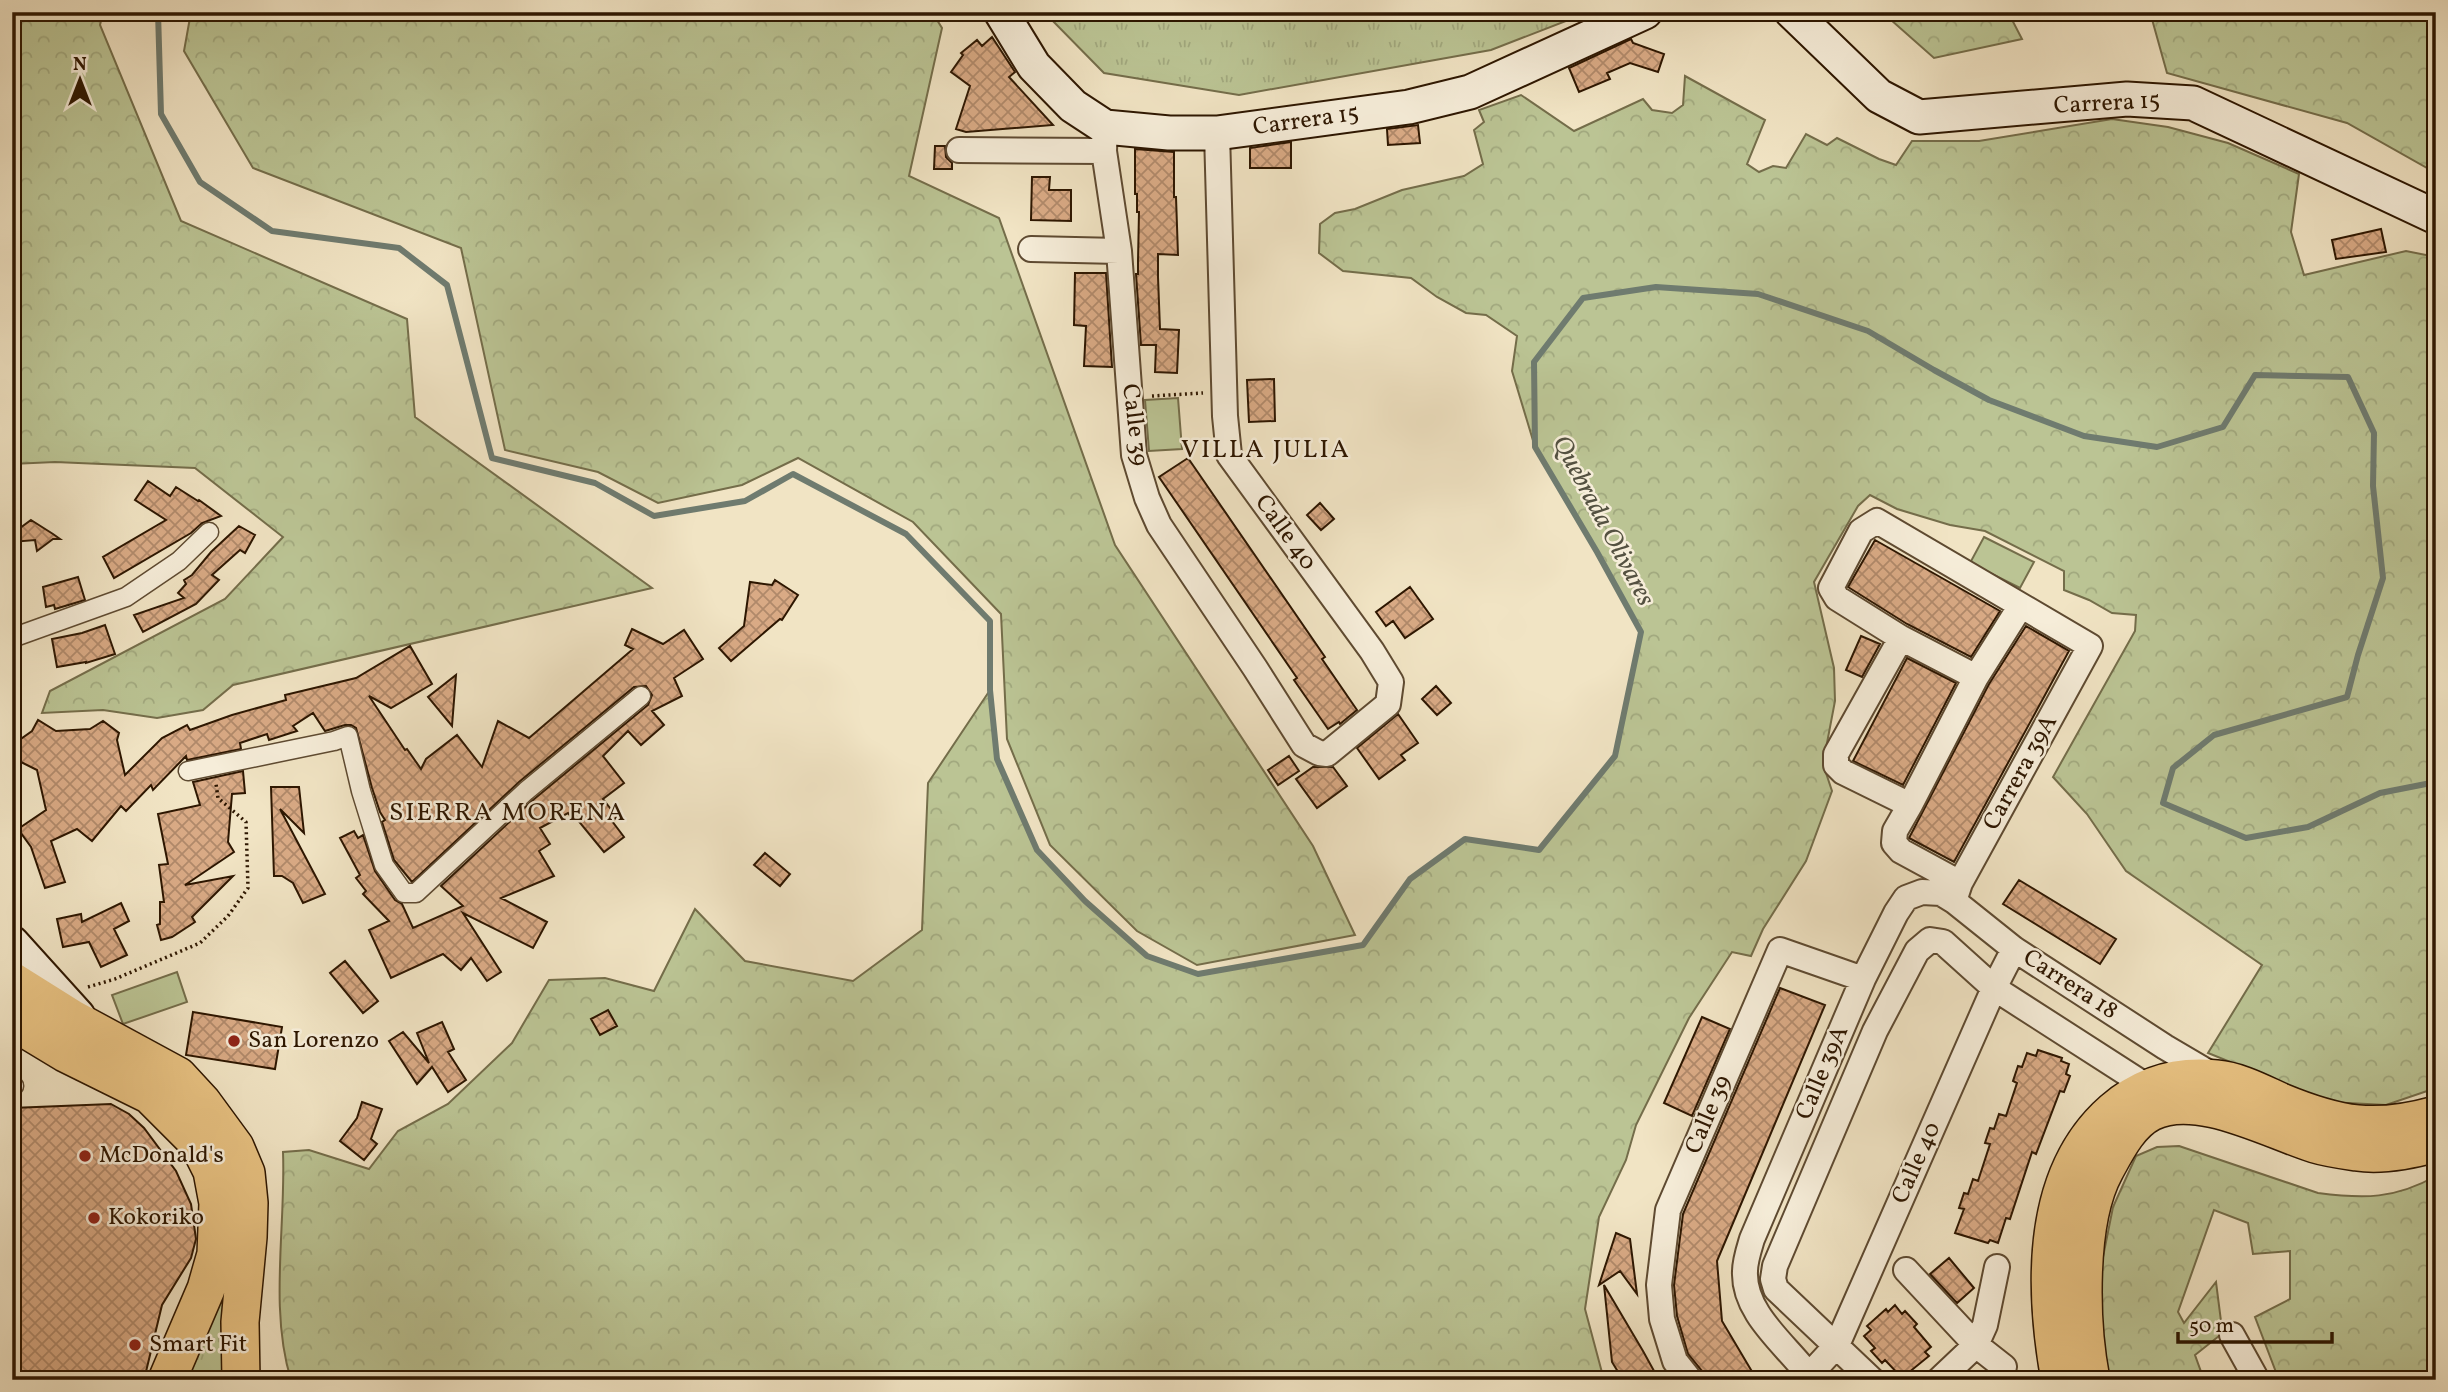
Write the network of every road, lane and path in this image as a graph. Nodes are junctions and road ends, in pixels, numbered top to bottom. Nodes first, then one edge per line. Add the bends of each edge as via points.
1 (1001, 12) edge
2 (1645, 12) edge
3 (1792, 12) edge
4 (1217, 133) junction
5 (1104, 139) junction
6 (959, 150) dead end
7 (2436, 217) edge
8 (1031, 249) dead end
9 (1119, 251) junction
10 (1224, 393) junction
11 (1128, 397) junction
12 (209, 532) dead end
13 (2020, 607) junction
14 (12, 638) edge
15 (1902, 638) junction
16 (1976, 677) junction
17 (640, 696) dead end
18 (1319, 753) joint
19 (215, 765) junction
20 (188, 771) dead end
21 (1910, 805) junction
22 (1922, 892) joint
23 (1957, 892) junction
24 (1930, 940) joint
25 (12, 943) edge
26 (2014, 949) junction
27 (1863, 979) junction
28 (12, 981) edge
29 (1994, 988) junction
30 (59, 995) junction
31 (12, 1021) edge
32 (84, 1024) junction
33 (2219, 1079) junction
34 (2148, 1087) junction
35 (2436, 1115) edge
36 (2436, 1143) edge
37 (1997, 1267) dead end
38 (1906, 1270) dead end
39 (2232, 1335) dead end
40 (1837, 1345) junction
41 (1976, 1345) junction
42 (2004, 1367) dead end
43 (235, 1374) edge
44 (1807, 1374) edge
45 (2084, 1374) edge
46 (171, 1377) edge
47 (1690, 1380) edge
48 (1872, 1380) edge
49 (1939, 1380) edge
50 (2257, 1380) edge

1 - 5 main road, Carrera 15 via 1034,66
2 - 4 main road, Carrera 15 via 1471,92 1409,107
3 - 7 main road, Carrera 15 via 1879,96 1919,117 2127,99 2193,103
4 - 5 main road, Carrera 15
4 - 10 street, Calle 40
5 - 6 street
5 - 9 street, Calle 39
8 - 9 street
9 - 11 street, Calle 39
10 - 11 path
10 - 18 street, Calle 40 via 1229,455 1391,682 1388,704 1327,754
11 - 18 street, Calle 39 via 1134,455 1159,525 1304,745
12 - 14 street via 179,561 126,597
13 - 15 street via 1877,521 1861,531 1831,588 1837,598
13 - 16 street
13 - 23 street, Carrera 39A via 2090,646
15 - 16 street
15 - 21 street via 1836,754 1836,765
16 - 21 street
17 - 19 street via 526,791 415,893 404,893 384,865 348,736
19 - 20 street
19 - 30 path via 218,798 246,822 248,888 200,943 115,979
21 - 23 street via 1895,831 1894,843
22 - 23 street, Carrera 18
22 - 27 street, Calle 39A via 1906,898
23 - 26 street, Carrera 18
24 - 29 street, Carrera 18 via 1943,942
24 - 40 street, Calle 39A via 1917,951 1875,1031 1775,1266 1776,1289
25 - 30 main road
26 - 29 street, Calle 40
26 - 33 street, Carrera 18
27 - 44 street, Calle 39A via 1752,1239 1745,1269 1751,1305
27 - 47 street, Calle 39 via 1780,950 1668,1210 1659,1285 1662,1319 1675,1360
28 - 32 main road
29 - 34 street, Carrera 18
29 - 40 street, Calle 40
30 - 32 main road
31 - 46 main road via 150,1095 198,1143 212,1171 218,1203 216,1254
32 - 43 main road via 177,1076 236,1147 246,1173 249,1203
33 - 34 main road via 2196,1078
33 - 35 main road via 2352,1125 2404,1124
34 - 45 main road via 2122,1103 2084,1144 2067,1174 2058,1209 2049,1285 2054,1348
36 - 45 main road via 2405,1151 2360,1153 2201,1107 2151,1112 2132,1128 2096,1186 2082,1289
37 - 41 street
38 - 41 street
39 - 50 street
40 - 44 street, Calle 40
40 - 48 street
41 - 42 street
41 - 49 street

